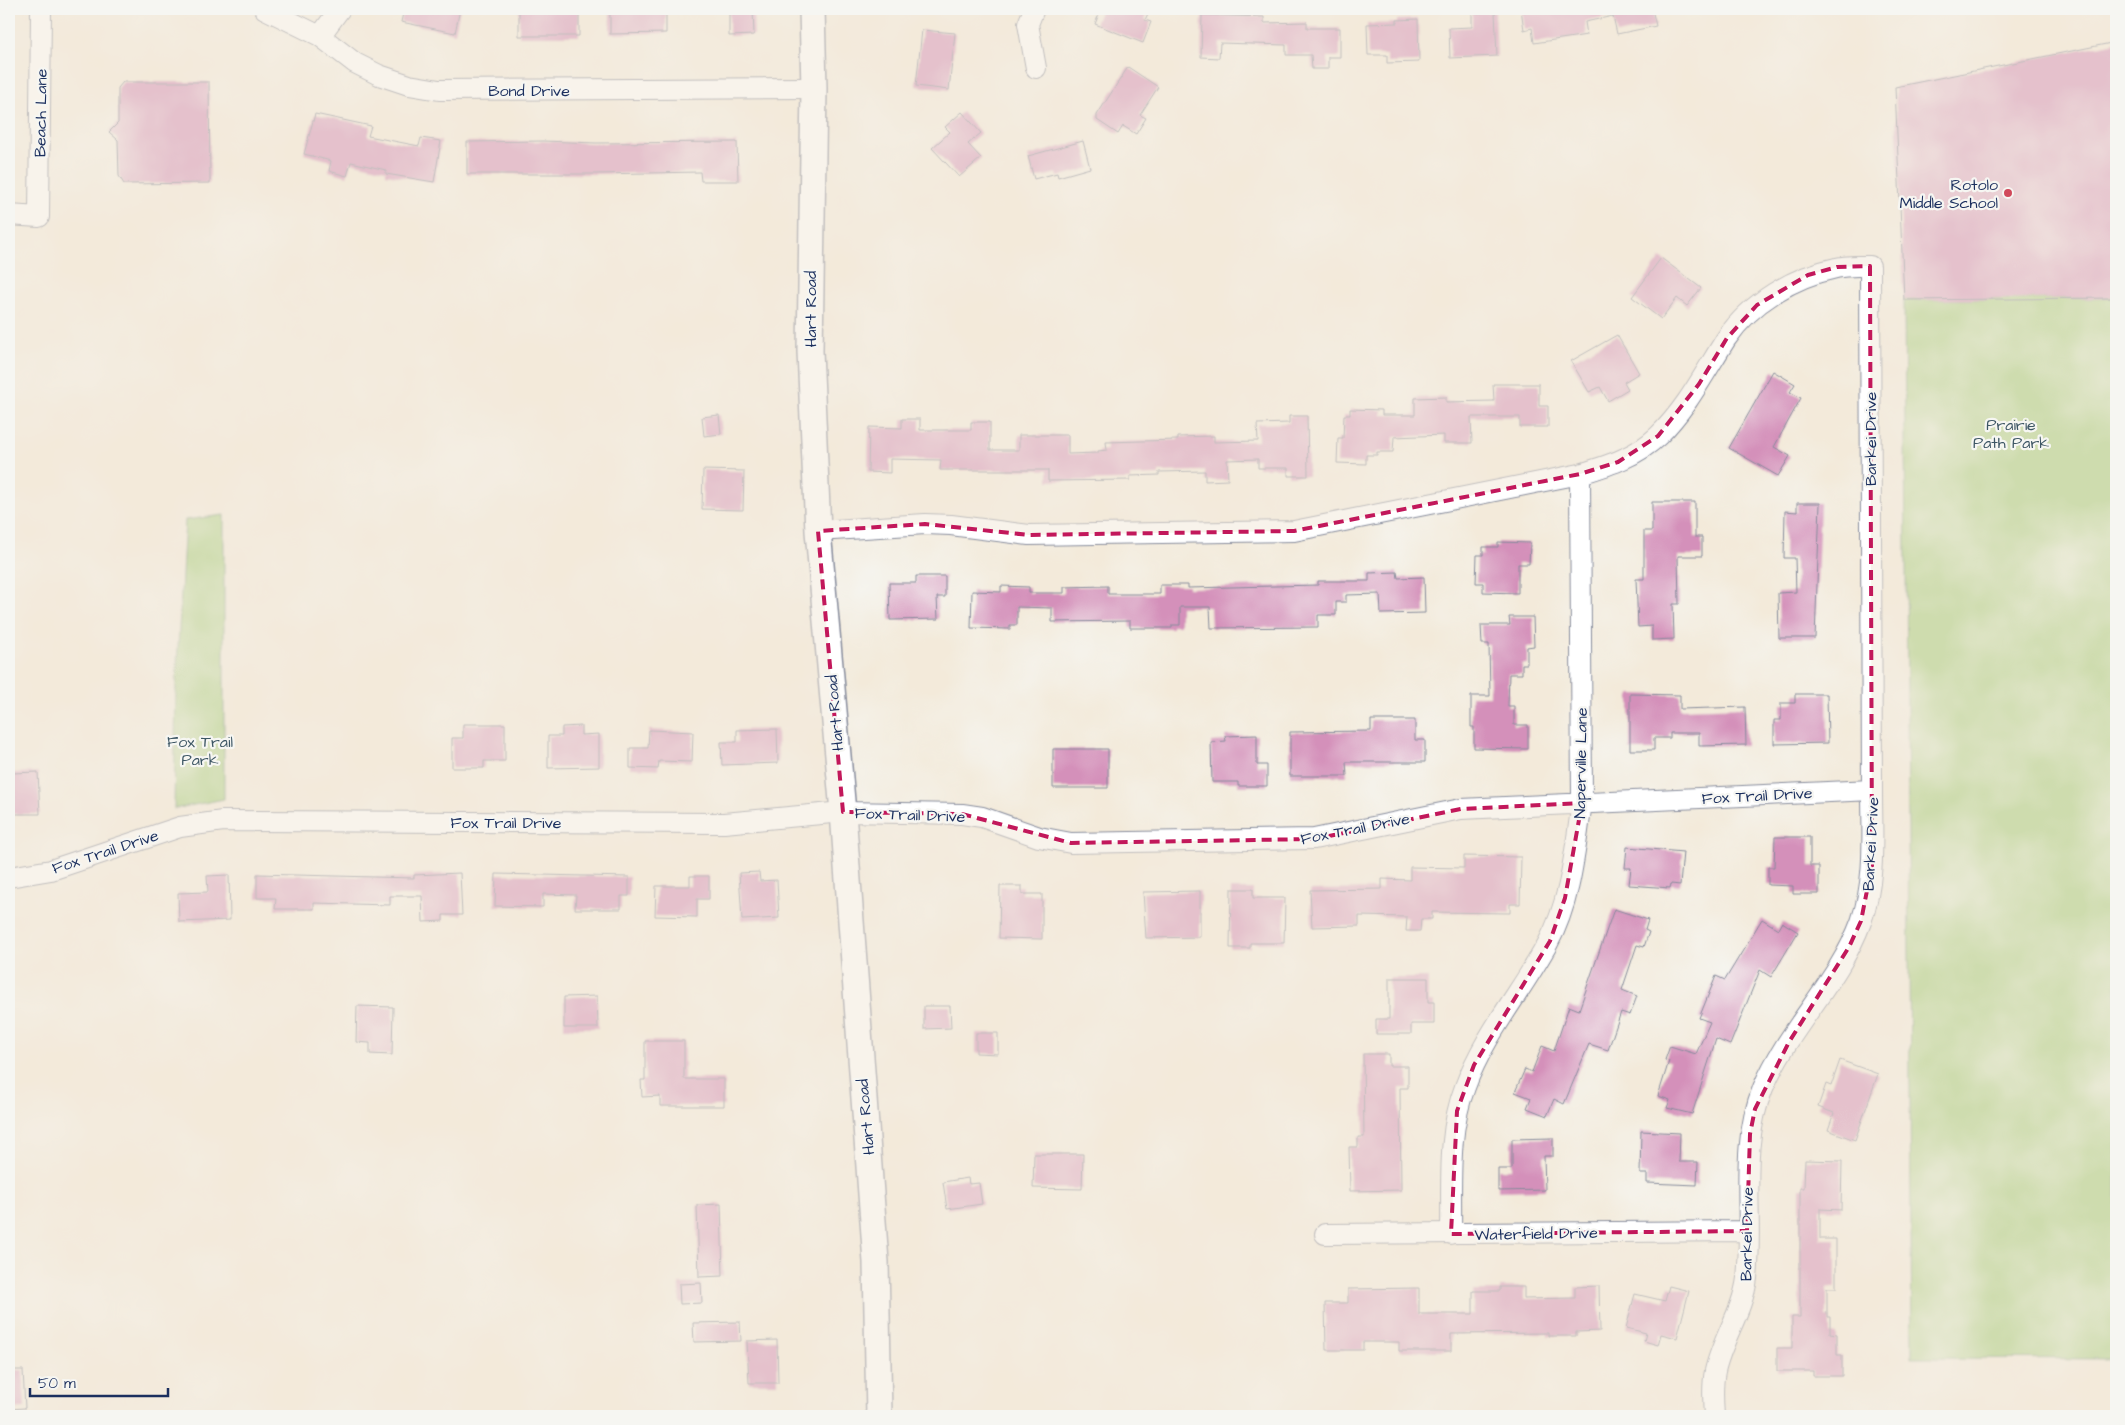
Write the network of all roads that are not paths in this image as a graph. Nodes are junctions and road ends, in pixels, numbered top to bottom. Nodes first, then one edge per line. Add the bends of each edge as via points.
1 (41, 9) edge
2 (265, 9) edge
3 (340, 9) edge
4 (812, 9) edge
5 (1034, 9) edge
6 (320, 36) junction
7 (1036, 68) dead end
8 (814, 88) junction
9 (9, 215) edge
10 (1580, 474) junction
11 (818, 530) junction
12 (1872, 790) junction
13 (1582, 803) junction
14 (844, 812) junction
15 (9, 877) edge
16 (1747, 1231) junction
17 (1325, 1234) dead end
18 (1451, 1234) junction
19 (880, 1416) edge
20 (1714, 1416) edge

1 - 9 street, Beach Lane via 39,217
2 - 6 street, Bond Drive
3 - 6 street
4 - 8 street, Hart Road
5 - 7 street via 1028,24
6 - 8 street, Bond Drive via 355,63 379,75 409,85 440,90
8 - 11 street, Hart Road via 810,351
10 - 11 street via 1294,531 1029,535 925,524
10 - 12 street, Barkei Drive via 1618,462 1658,436 1680,411 1727,338 1757,305 1781,288 1808,276 1837,267 1870,266
10 - 13 street, Naperville Lane
11 - 14 street, Hart Road
12 - 13 street, Fox Trail Drive
12 - 16 street, Barkei Drive via 1872,865 1861,921 1849,948 1764,1086 1755,1109 1750,1134
13 - 14 street, Fox Trail Drive via 1461,809 1314,838 1275,841 1071,843 962,814
13 - 18 street, Naperville Lane via 1565,898 1550,941 1474,1065 1462,1095 1453,1135
14 - 15 street, Fox Trail Drive via 724,823 223,821 180,827 51,870
14 - 19 street, Hart Road via 876,1262
16 - 18 street, Waterfield Drive
16 - 20 street, Barkei Drive via 1747,1280 1715,1371
17 - 18 street, Waterfield Drive

